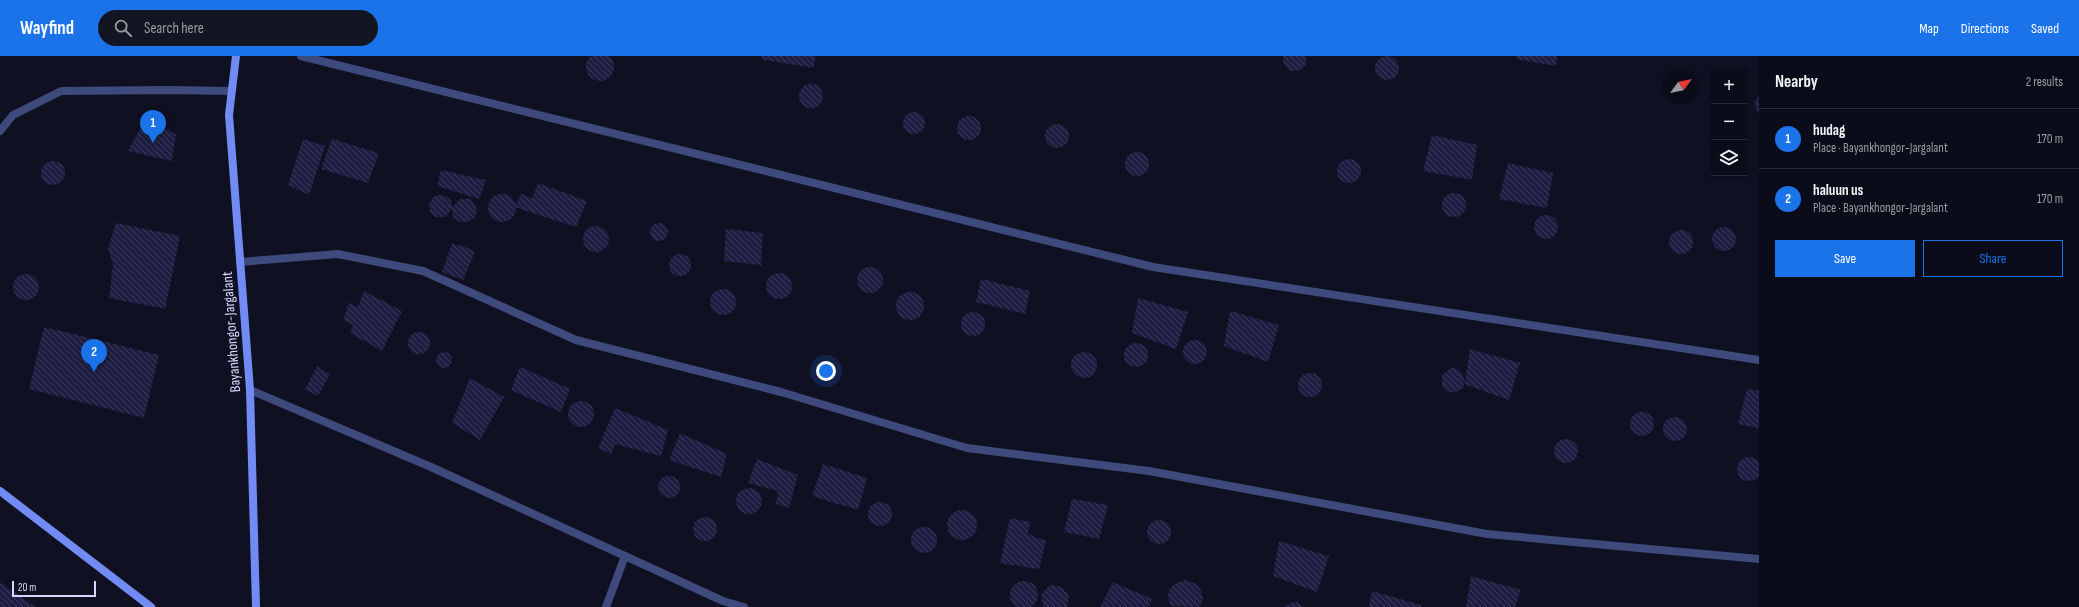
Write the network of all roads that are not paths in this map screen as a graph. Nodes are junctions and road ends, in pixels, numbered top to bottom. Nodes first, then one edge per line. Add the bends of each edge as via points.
1 (236, 56) edge
2 (301, 56) edge
3 (232, 91) junction
4 (0, 131) edge
5 (240, 262) junction
6 (1759, 360) edge
7 (250, 390) junction
8 (0, 491) edge
9 (624, 556) junction
10 (1759, 559) edge
11 (151, 607) edge
12 (256, 607) edge
13 (606, 607) edge
14 (744, 607) edge

1 - 3 street, Bayankhongor-Jargalant
2 - 6 street via 1153,267
3 - 4 street via 61,91 13,115
3 - 5 street, Bayankhongor-Jargalant via 229,115
5 - 7 street, Bayankhongor-Jargalant
5 - 10 street via 338,254 423,271 576,340 781,392 967,448 1149,471 1487,534
7 - 9 street via 431,467
7 - 12 street, Bayankhongor-Jargalant
8 - 11 street
9 - 13 street
9 - 14 street via 723,601

